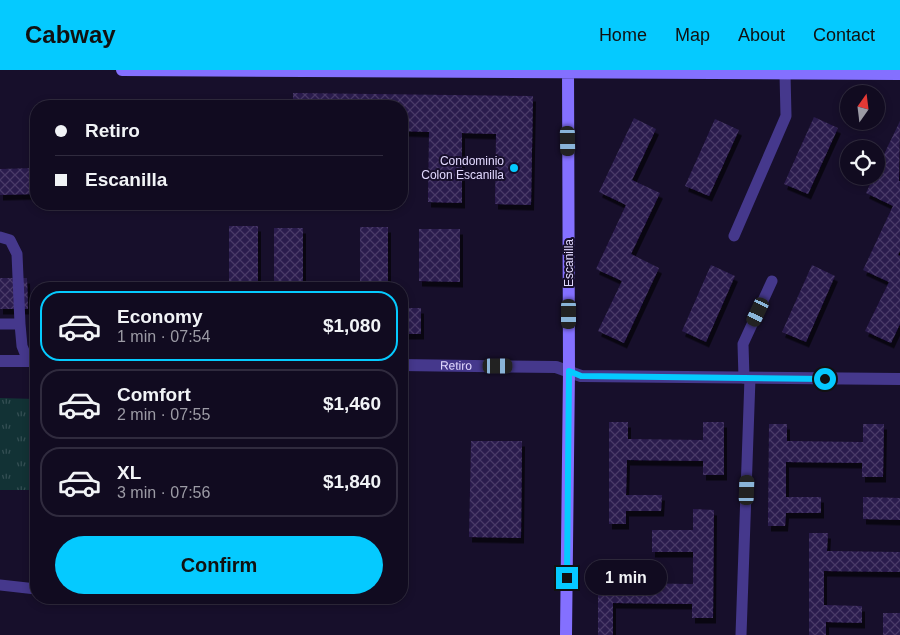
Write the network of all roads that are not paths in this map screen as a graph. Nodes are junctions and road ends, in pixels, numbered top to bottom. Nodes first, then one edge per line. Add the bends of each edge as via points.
1 (122, 70) edge
2 (258, 70) edge
3 (568, 71) edge
4 (766, 72) edge
5 (785, 74) junction
6 (900, 74) edge
7 (734, 236) dead end
8 (0, 237) edge
9 (772, 281) dead end
10 (0, 324) edge
11 (20, 324) junction
12 (30, 358) edge
13 (0, 361) edge
14 (30, 361) edge
15 (408, 365) edge
16 (569, 371) junction
17 (747, 378) junction
18 (900, 380) edge
19 (0, 585) edge
20 (30, 588) edge
21 (566, 635) edge
22 (741, 635) edge

1 - 2 street
2 - 3 street
3 - 4 street
3 - 16 street, Escanilla
4 - 5 street
5 - 6 street
5 - 7 lane via 786,116
8 - 11 lane via 10,240 17,254
9 - 17 lane via 744,344
10 - 11 lane
11 - 12 lane via 22,346
13 - 14 street
15 - 16 street, Retiro via 556,367
16 - 17 street, Retiro via 581,376
16 - 21 street, Escanilla
17 - 18 street, Retiro
17 - 22 lane
19 - 20 lane

